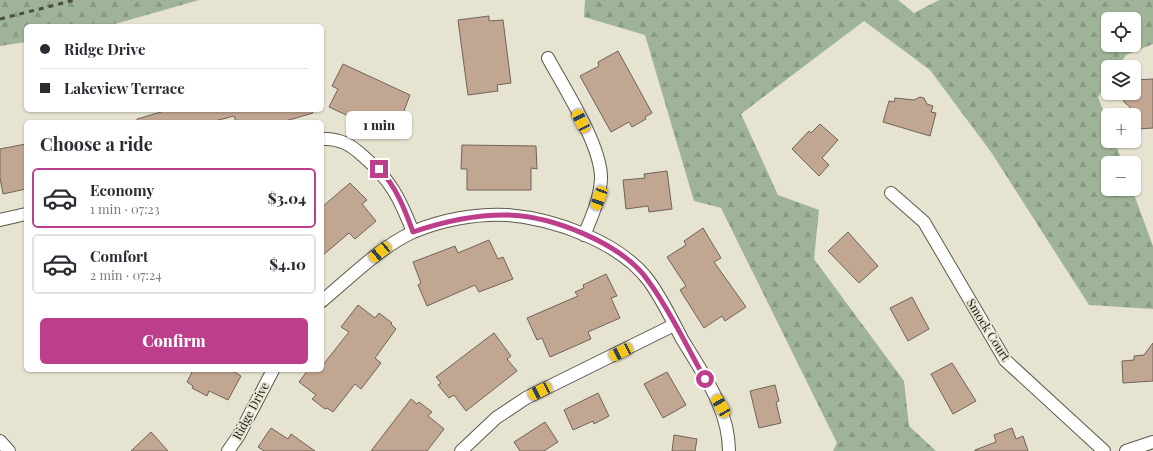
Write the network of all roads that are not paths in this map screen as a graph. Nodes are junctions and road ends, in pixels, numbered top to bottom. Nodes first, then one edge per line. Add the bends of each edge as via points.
1 (548, 58) dead end
2 (324, 139) edge
3 (891, 193) dead end
4 (24, 214) edge
5 (0, 220) edge
6 (413, 232) junction
7 (584, 235) junction
8 (324, 299) edge
9 (674, 325) junction
10 (272, 372) edge
11 (0, 441) edge
12 (1153, 442) edge
13 (9, 451) edge
14 (228, 451) edge
15 (461, 451) edge
16 (729, 451) edge
17 (1104, 451) edge
18 (1126, 451) edge

1 - 7 street via 591,139 600,162 599,198
2 - 6 street via 342,141 351,145 380,170 403,206
3 - 17 street, Smock Court via 924,222 1005,360
4 - 5 street
6 - 7 street via 470,217 506,215 542,221
6 - 8 street via 380,252
7 - 9 street via 607,246 649,281
9 - 15 street via 526,398 496,418
9 - 16 street via 721,406 728,432
10 - 14 street, Ridge Drive
11 - 13 street
12 - 18 street

